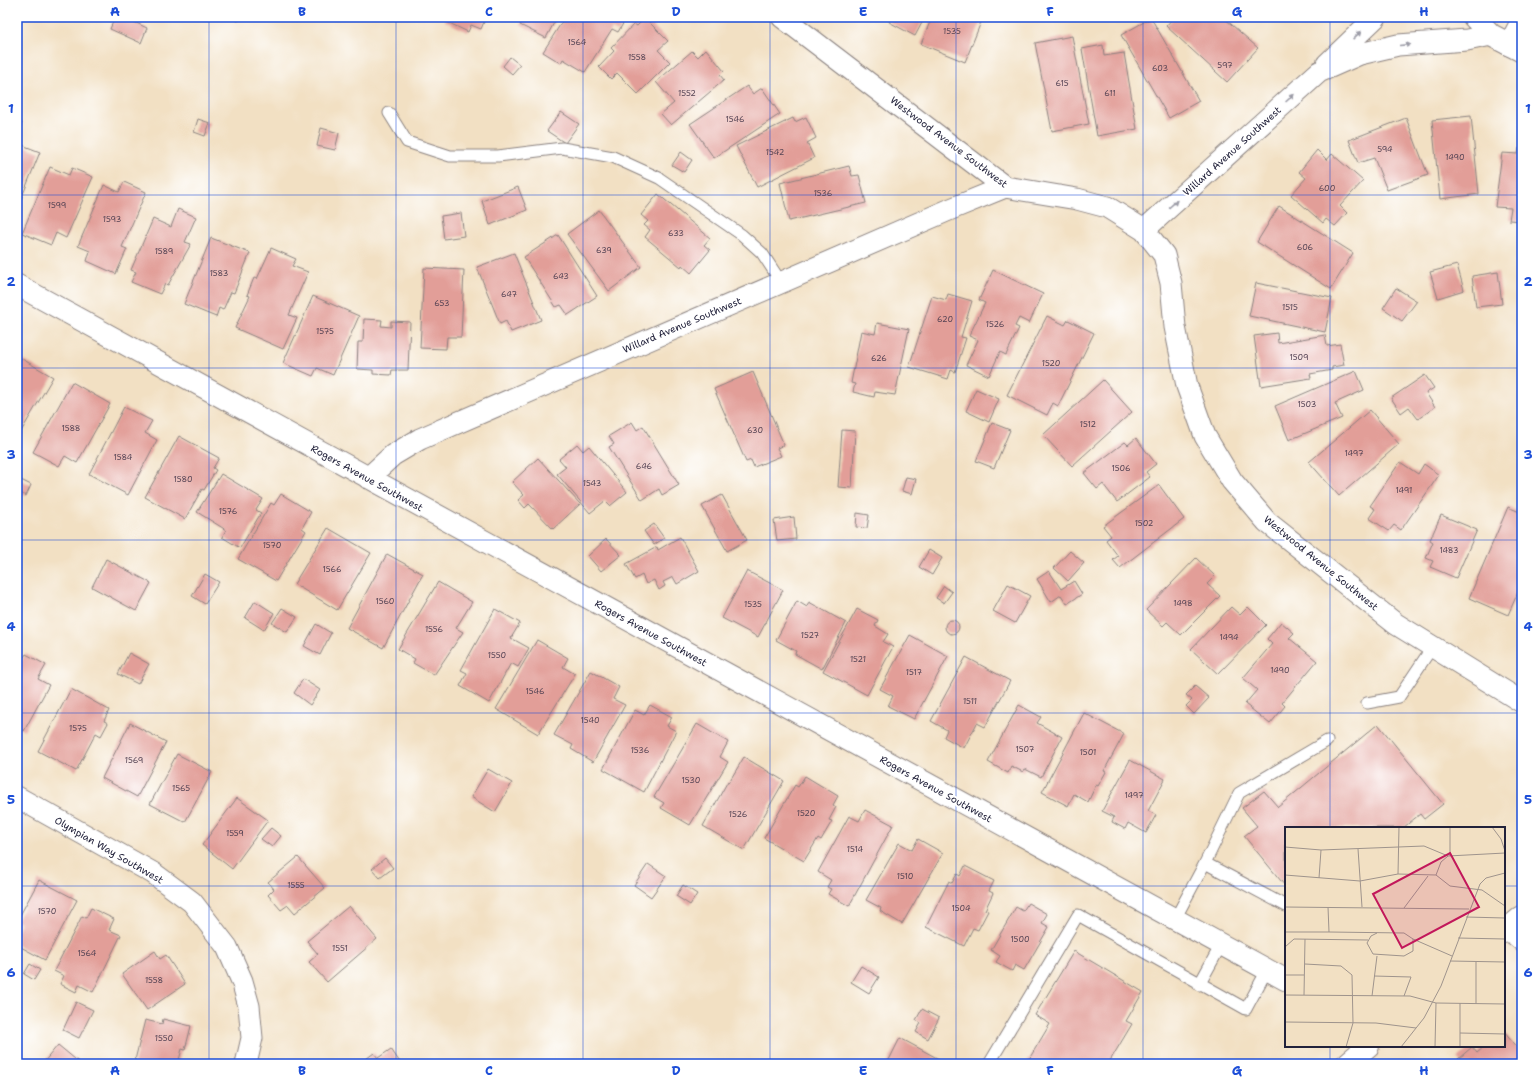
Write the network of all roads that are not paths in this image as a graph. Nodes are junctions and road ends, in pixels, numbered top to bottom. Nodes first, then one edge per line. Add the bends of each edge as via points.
1 (782, 17) edge
2 (1376, 17) edge
3 (1474, 17) edge
4 (1522, 20) edge
5 (1507, 44) edge
6 (1319, 72) junction
7 (389, 113) dead end
8 (1005, 187) junction
9 (1144, 230) junction
10 (781, 282) junction
11 (17, 285) edge
12 (368, 478) junction
13 (1433, 646) junction
14 (1522, 702) edge
15 (1367, 703) dead end
16 (1327, 740) dead end
17 (17, 797) edge
18 (1205, 863) junction
19 (1285, 905) edge
20 (1522, 917) edge
21 (1175, 919) junction
22 (1505, 931) edge
23 (1505, 933) edge
24 (1221, 945) junction
25 (1522, 947) edge
26 (1266, 970) junction
27 (1285, 980) edge
28 (1199, 985) junction
29 (252, 1038) junction
30 (1367, 1047) edge
31 (246, 1064) edge
32 (262, 1064) edge
33 (989, 1064) edge
34 (1347, 1064) edge

1 - 8 street, Westwood Avenue Southwest
6 -> 2 street, Willard Avenue Southwest
3 - 5 main road
4 - 5 street
6 -> 5 street, Willard Avenue Southwest via 1360,54 1398,45 1468,40
9 -> 6 street, Willard Avenue Southwest
7 - 10 lane via 407,142 450,156 498,156 562,148 613,156 659,178 742,235 762,253
8 - 9 street, Westwood Avenue Southwest via 1077,199 1107,207
8 - 10 street, Willard Avenue Southwest
9 - 13 street, Westwood Avenue Southwest via 1164,254 1187,386 1205,436 1232,482 1267,522 1396,624
10 - 12 street, Willard Avenue Southwest via 420,439 393,455
11 - 12 street, Rogers Avenue Southwest
12 - 21 street, Rogers Avenue Southwest
13 - 14 street, Westwood Avenue Southwest
13 - 15 lane via 1399,697
16 - 18 lane via 1240,793
17 - 29 street, Olympian Way Southwest via 153,873 192,902 227,947 242,981 249,1006
18 - 19 lane
18 - 21 lane
20 - 22 main road
21 - 24 street, Rogers Avenue Southwest
23 - 25 lane
24 - 26 street, Rogers Avenue Southwest
24 - 28 lane
26 - 27 street, Rogers Avenue Southwest
26 - 28 lane via 1246,1010
28 - 33 lane via 1078,916
29 - 31 street, Olympian Way Southwest
29 - 32 street, Olympian Way Southwest
30 - 34 main road

